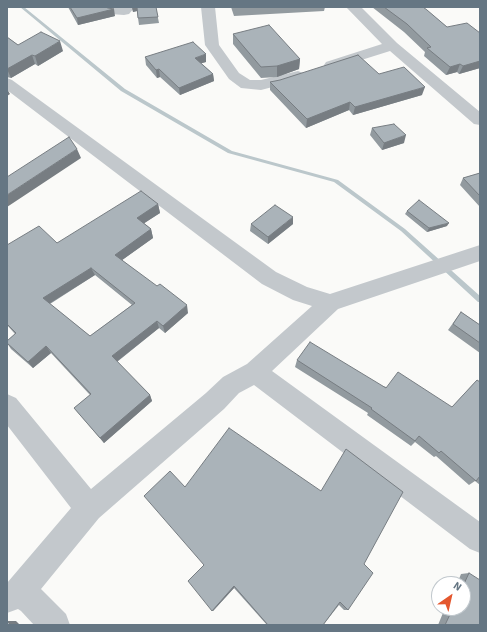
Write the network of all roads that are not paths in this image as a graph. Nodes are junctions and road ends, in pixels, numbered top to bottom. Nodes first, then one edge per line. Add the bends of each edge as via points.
1 (107, 7) edge
2 (208, 7) edge
3 (353, 7) edge
4 (128, 8) edge
5 (392, 46) junction
6 (7, 83) edge
7 (480, 120) edge
8 (480, 253) edge
9 (330, 303) junction
10 (255, 372) junction
11 (7, 406) edge
12 (89, 508) junction
13 (480, 539) edge
14 (13, 596) edge
15 (55, 625) edge

1 - 4 street via 115,11 124,11
2 - 5 street via 212,45 234,76 246,85 280,82
3 - 5 street
5 - 7 street
6 - 9 street via 270,278 301,294
8 - 9 street
9 - 10 street
10 - 12 street via 231,385
10 - 13 street
11 - 12 street
12 - 14 street
14 - 15 street via 32,600

